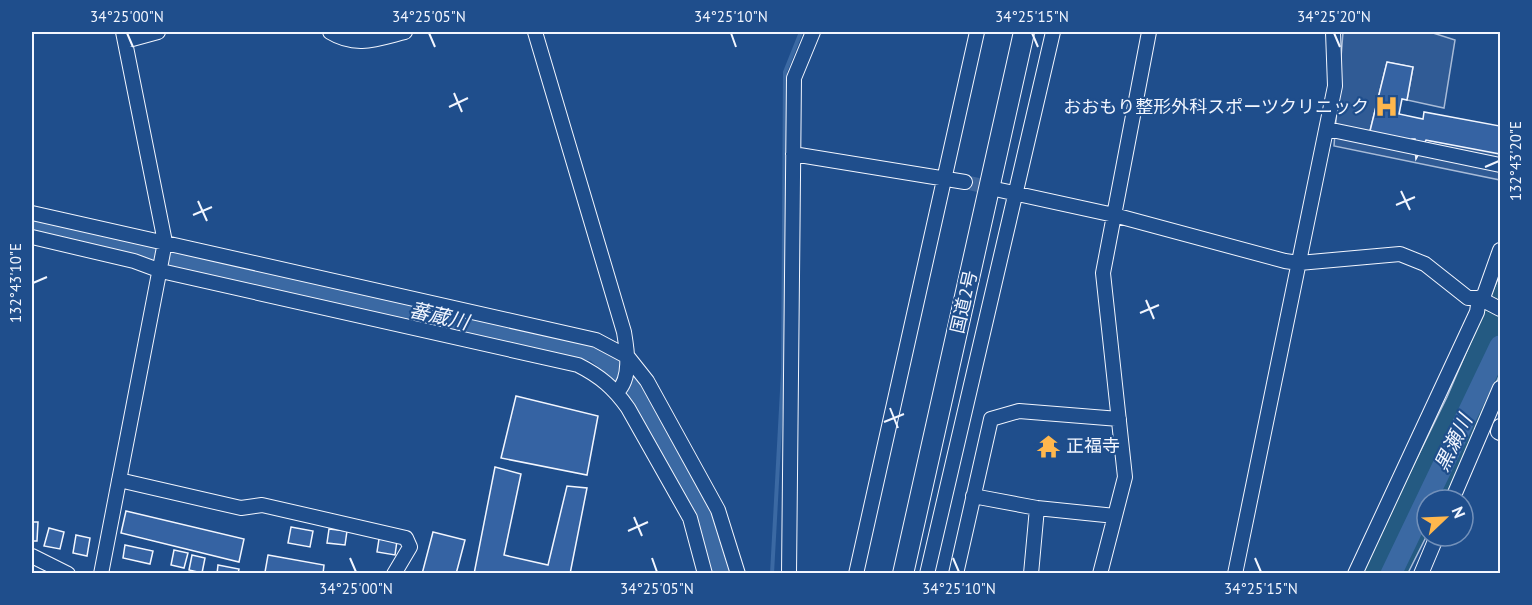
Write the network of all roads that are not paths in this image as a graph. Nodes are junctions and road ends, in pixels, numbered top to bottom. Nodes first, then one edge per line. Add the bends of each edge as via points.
1 (158, 32) edge
2 (330, 32) edge
3 (405, 32) edge
4 (535, 32) edge
5 (813, 32) edge
6 (977, 32) edge
7 (1024, 32) edge
8 (1053, 32) edge
9 (1149, 32) edge
10 (1333, 32) edge
11 (124, 36) edge
12 (1327, 129) junction
13 (793, 154) junction
14 (1500, 165) edge
15 (946, 178) junction
16 (965, 182) tunnel mouth
17 (995, 189) tunnel mouth
18 (1017, 192) junction
19 (32, 213) edge
20 (1114, 215) junction
21 (32, 237) edge
22 (165, 242) junction
23 (1500, 250) edge
24 (1299, 263) junction
25 (160, 269) junction
26 (1481, 300) junction
27 (1500, 309) edge
28 (462, 312) junction
29 (457, 336) junction
30 (628, 357) junction
31 (1500, 388) edge
32 (619, 390) junction
33 (1119, 419) junction
34 (1500, 426) edge
35 (1500, 433) edge
36 (119, 480) junction
37 (1457, 488) edge
38 (973, 496) junction
39 (1037, 508) junction
40 (1115, 516) junction
41 (1432, 548) edge
42 (32, 556) edge
43 (68, 573) edge
44 (101, 573) edge
45 (394, 573) edge
46 (705, 573) edge
47 (738, 573) edge
48 (789, 573) edge
49 (856, 573) edge
50 (903, 573) edge
51 (927, 573) edge
52 (956, 573) edge
53 (1031, 573) edge
54 (1100, 573) edge
55 (1234, 573) edge
56 (1354, 573) edge
57 (1421, 573) edge

1 - 11 street
2 - 3 street via 343,40 363,43
4 - 30 street via 624,332
5 - 13 street via 794,78
6 - 15 street
7 - 50 highway, 国道2号
8 - 18 street
9 - 20 street
10 - 12 street via 1335,86
11 - 22 street
12 - 14 street
12 - 24 street
13 - 15 street
13 - 48 street
15 - 16 street
15 - 49 street
17 - 18 street
18 - 20 street
18 - 51 street
19 - 22 street
20 - 24 street
20 - 33 street via 1103,273
21 - 25 street
22 - 25 street
22 - 28 street
23 - 26 street
24 - 26 street via 1400,254 1425,264 1468,298
24 - 55 street
25 - 29 street
25 - 36 street
26 - 27 street
26 - 56 street
28 - 29 street
28 - 30 street via 596,340
29 - 32 street via 578,365
30 - 32 street
30 - 47 street via 647,381 718,510
31 - 37 street
32 - 46 street via 690,518
33 - 38 street via 1019,411 991,419
33 - 40 street via 1125,477
34 - 35 street
36 - 44 street
36 - 45 street via 241,508 262,505 406,538 410,547
38 - 39 street
38 - 52 street
39 - 40 street
39 - 53 street
40 - 54 street
41 - 57 street
42 - 43 street

